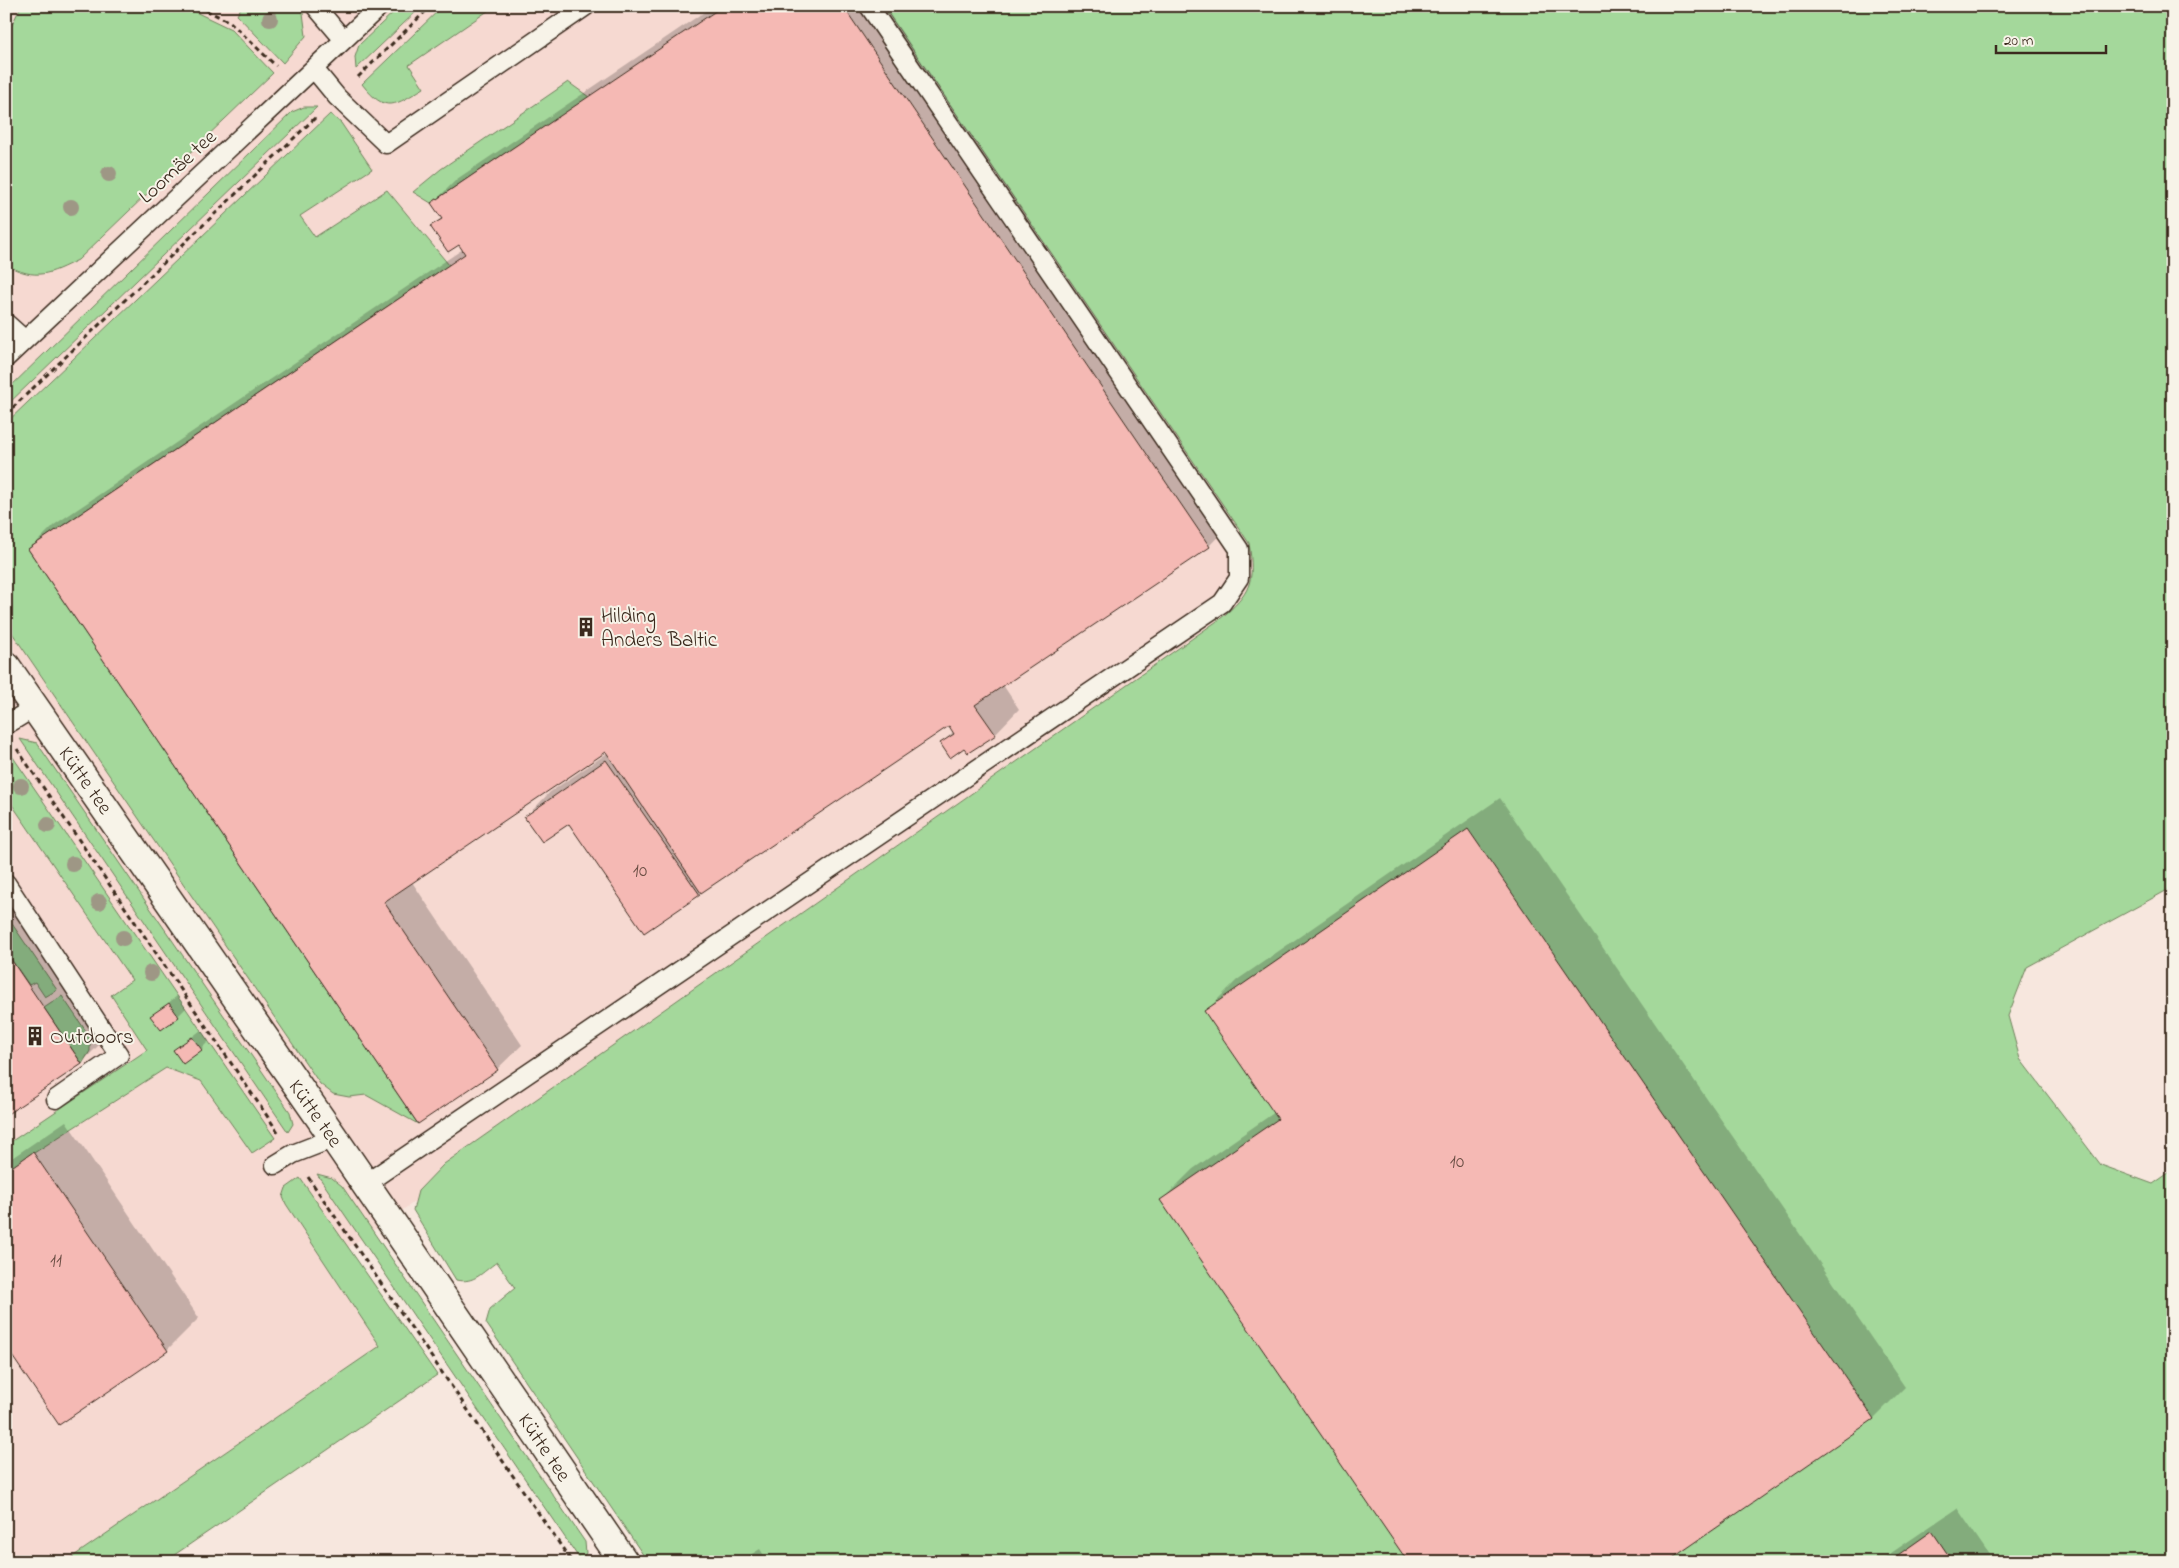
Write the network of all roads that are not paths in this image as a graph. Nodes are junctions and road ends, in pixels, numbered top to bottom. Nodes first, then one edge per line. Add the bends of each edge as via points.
1 (315, 6) edge
2 (380, 6) edge
3 (586, 6) edge
4 (869, 6) edge
5 (344, 40) junction
6 (314, 68) junction
7 (6, 323) edge
8 (25, 340) junction
9 (6, 358) edge
10 (6, 666) edge
11 (35, 707) junction
12 (6, 725) edge
13 (6, 883) edge
14 (56, 1099) dead end
15 (334, 1138) junction
16 (275, 1165) dead end
17 (365, 1184) junction
18 (624, 1562) edge

1 - 5 lane
2 - 5 lane, Loomäe tee
3 - 6 lane via 386,144 337,97
4 - 17 lane via 1239,549 1239,578 1222,603
5 - 6 lane, Loomäe tee
6 - 8 lane, Loomäe tee
7 - 8 lane
8 - 9 lane, Loomäe tee
10 - 11 street, Kütte tee
11 - 12 lane
11 - 15 street, Kütte tee
13 - 14 lane via 120,1055
15 - 16 lane via 293,1154
15 - 17 street, Kütte tee
17 - 18 street, Kütte tee

